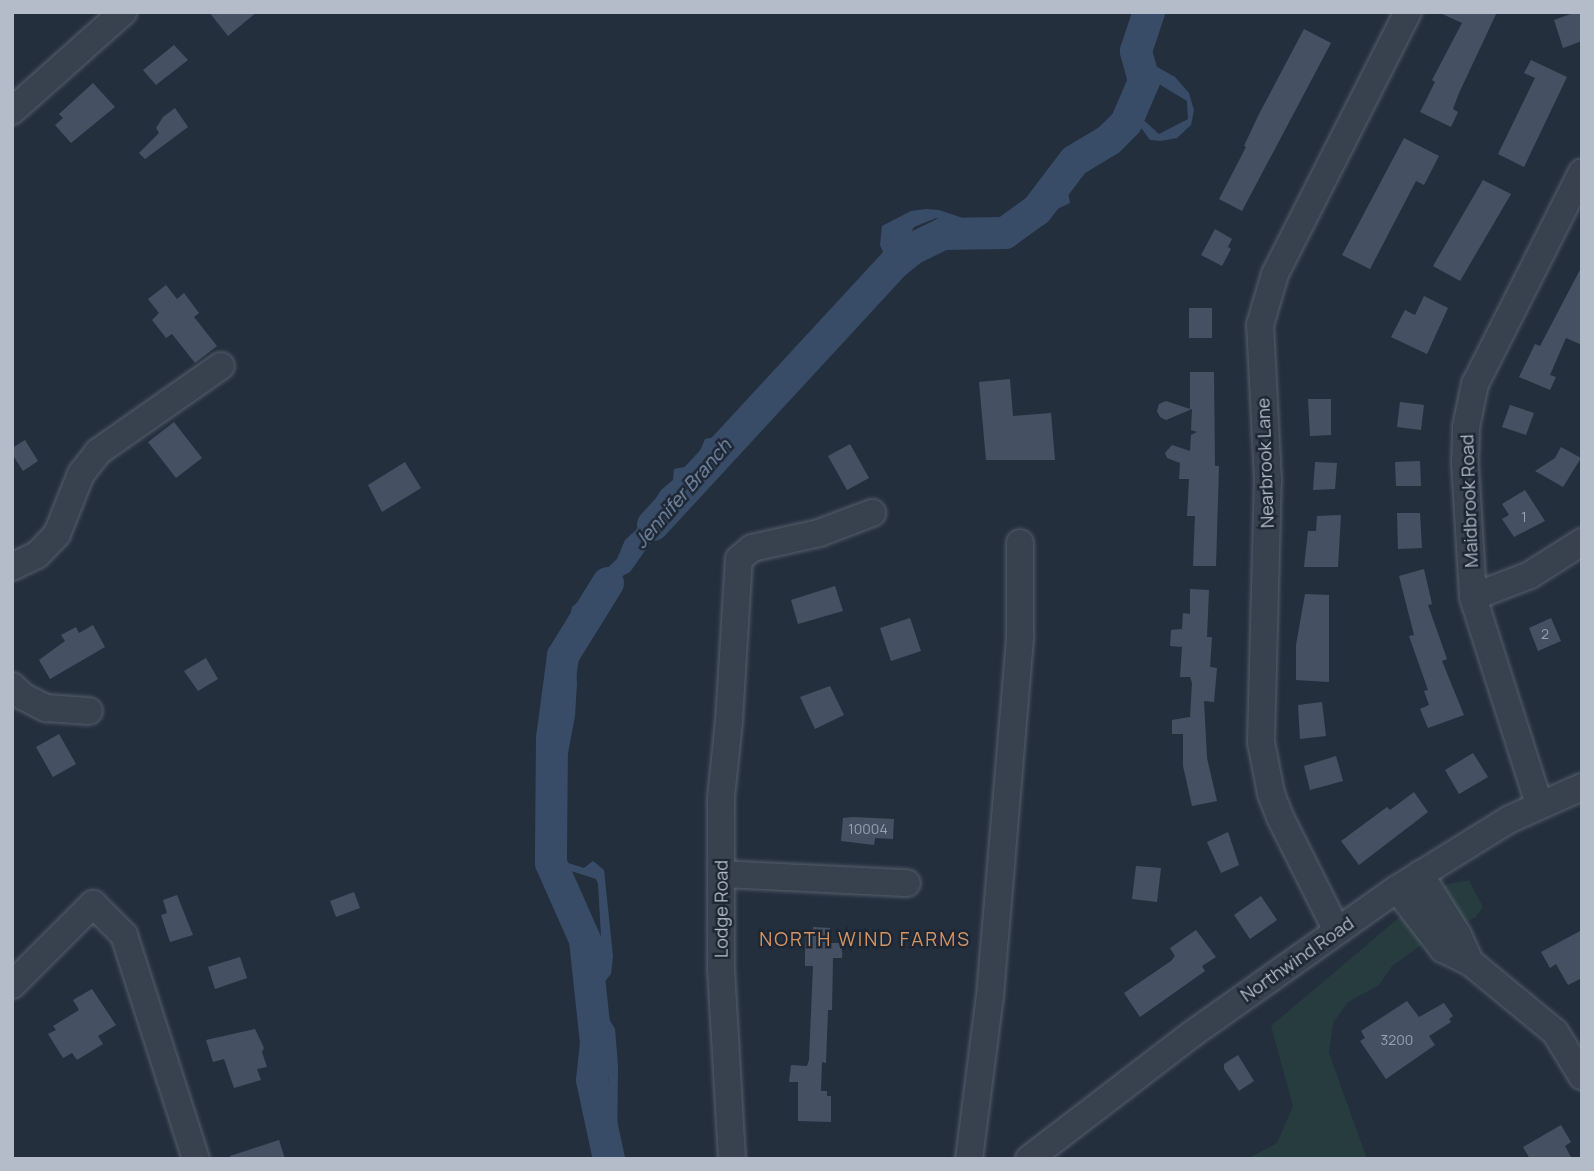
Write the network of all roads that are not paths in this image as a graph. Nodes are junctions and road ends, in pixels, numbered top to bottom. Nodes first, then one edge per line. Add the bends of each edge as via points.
1 (124, 12) edge
2 (1408, 12) edge
3 (12, 111) edge
4 (1582, 172) edge
5 (221, 366) dead end
6 (872, 513) dead end
7 (1582, 542) edge
8 (1020, 543) dead end
9 (12, 567) edge
10 (1473, 597) junction
11 (12, 686) edge
12 (89, 710) dead end
13 (1582, 787) edge
14 (1539, 804) junction
15 (722, 874) junction
16 (1420, 874) junction
17 (907, 883) dead end
18 (1397, 888) junction
19 (1337, 931) junction
20 (1469, 962) junction
21 (12, 985) edge
22 (1582, 1076) edge
23 (196, 1159) edge
24 (732, 1159) edge
25 (969, 1159) edge
26 (1028, 1159) edge

1 - 3 street
2 - 19 street, Nearbrook Lane via 1275,274 1260,325 1268,481 1261,742 1280,817
4 - 10 street, Maidbrook Road via 1475,384 1469,406 1465,463
5 - 9 street via 98,452 81,474 57,534 37,555
6 - 15 street, Lodge Road via 819,533 752,548 740,556 721,798
7 - 10 street via 1530,575
8 - 25 street via 1020,635 990,996
10 - 14 street, Maidbrook Road
11 - 12 street via 46,708
13 - 14 street, Northwind Road
14 - 16 street, Northwind Road
15 - 17 street
15 - 24 street, Lodge Road via 723,1036
16 - 18 street, Northwind Road
16 - 20 street via 1458,935
18 - 19 street, Northwind Road
18 - 20 street via 1443,949
19 - 26 street, Northwind Road
20 - 22 street via 1555,1032
21 - 23 street via 93,904 124,935

